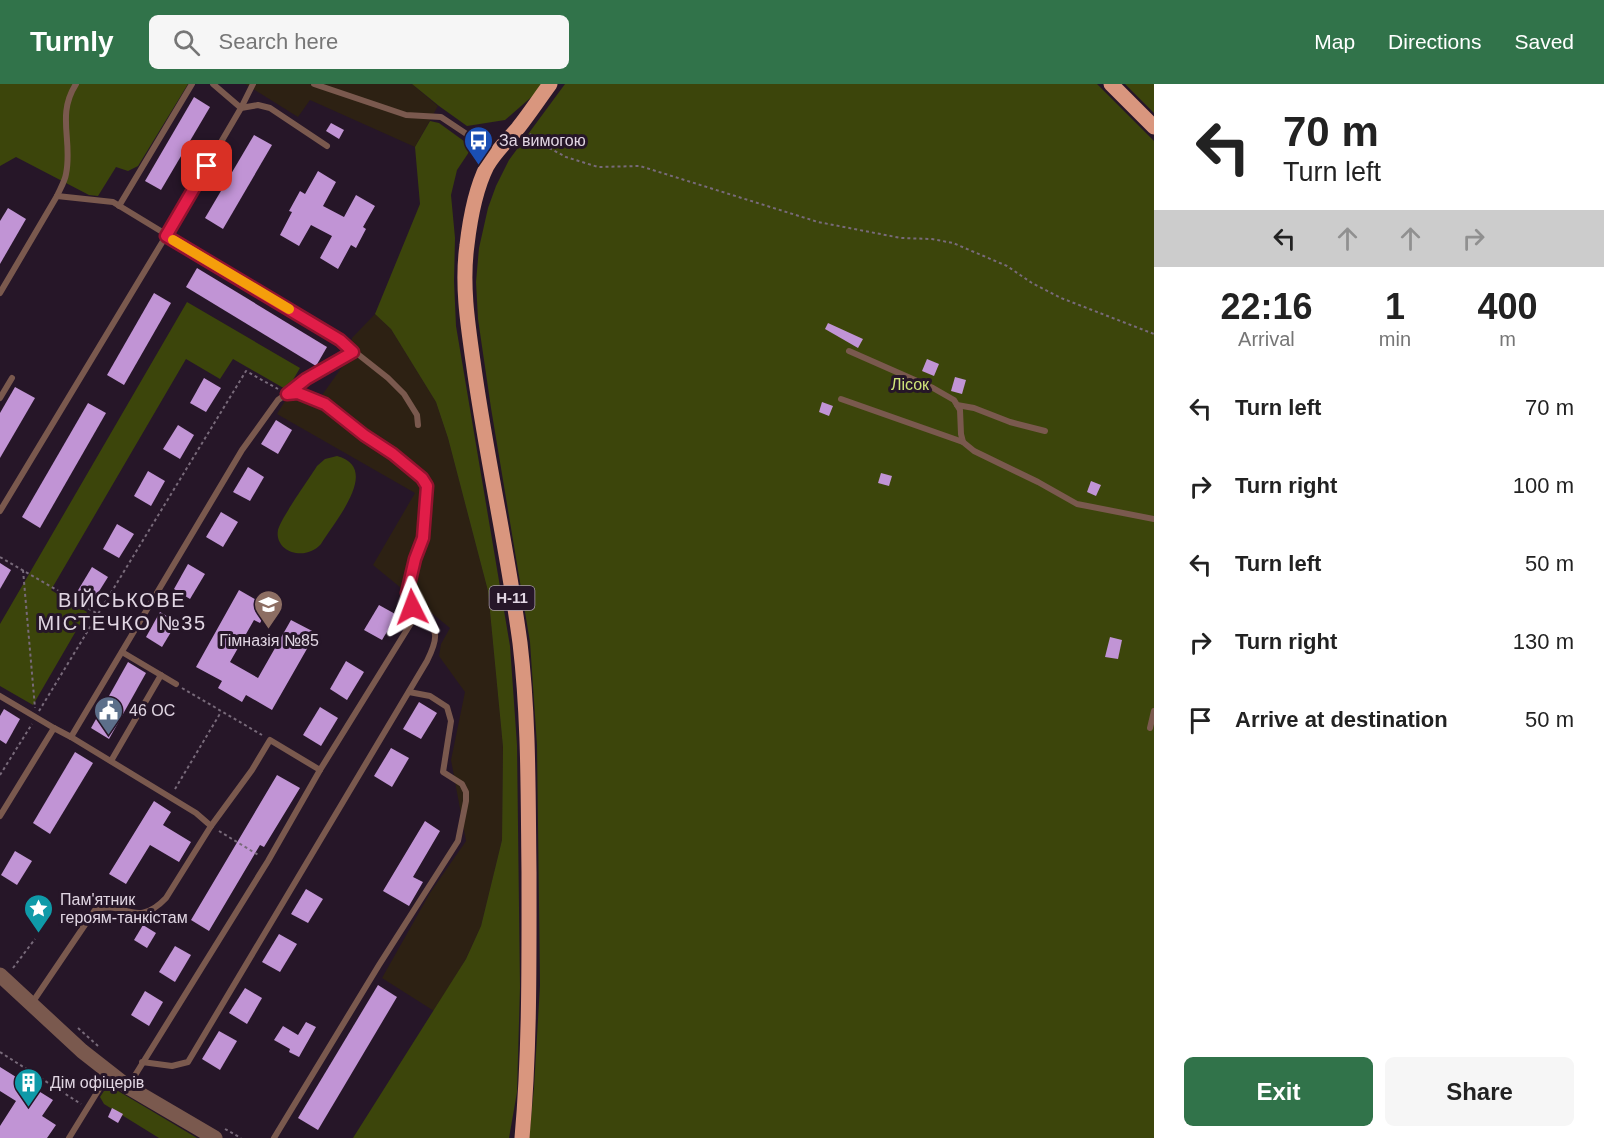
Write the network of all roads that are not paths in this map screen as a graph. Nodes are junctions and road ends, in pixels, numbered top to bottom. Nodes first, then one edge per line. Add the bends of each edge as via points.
1 (76, 84) edge
2 (192, 84) edge
3 (213, 84) edge
4 (253, 84) edge
5 (314, 84) edge
6 (550, 84) edge
7 (1111, 84) edge
8 (241, 108) junction
9 (1154, 127) edge
10 (327, 146) dead end
11 (496, 153) junction
12 (57, 196) junction
13 (119, 206) junction
14 (166, 236) junction
15 (0, 293) edge
16 (849, 351) dead end
17 (353, 352) junction
18 (12, 378) dead end
19 (287, 394) junction
20 (0, 398) edge
21 (841, 399) dead end
22 (957, 405) junction
23 (418, 425) dead end
24 (1045, 431) dead end
25 (963, 442) junction
26 (0, 511) edge
27 (1154, 519) edge
28 (413, 620) junction
29 (122, 652) junction
30 (161, 675) junction
31 (176, 684) road end
32 (409, 692) junction
33 (0, 696) edge
34 (1154, 711) edge
35 (54, 728) junction
36 (1150, 728) dead end
37 (71, 737) junction
38 (111, 761) junction
39 (320, 770) junction
40 (0, 816) edge
41 (211, 826) junction
42 (3, 970) edge
43 (32, 1004) junction
44 (142, 1062) junction
45 (109, 1073) junction
46 (128, 1087) junction
47 (218, 1132) edge
48 (69, 1138) edge
49 (274, 1138) edge
50 (522, 1138) edge

1 - 12 lane via 66,106 66,175
2 - 13 lane
3 - 8 lane
4 - 8 lane
5 - 11 lane via 406,115 441,117
6 - 11 main road, Н-11
7 - 9 main road
8 - 10 lane via 270,108
8 - 14 lane
11 - 50 main road, Н-11 via 473,206 465,281 479,407 520,644 528,745 529,985
12 - 13 lane
12 - 15 lane
13 - 14 lane
14 - 17 lane via 340,340
14 - 26 lane
16 - 22 lane via 933,388
17 - 19 lane
17 - 23 lane via 404,394 417,415
18 - 20 lane
19 - 28 lane via 298,393 325,404 393,454 427,486 423,538 407,593
19 - 29 lane via 278,400 242,450
21 - 25 lane
22 - 24 lane
22 - 25 lane
25 - 27 lane via 1077,504
28 - 32 lane via 431,627 436,641
28 - 39 lane
29 - 30 lane
29 - 37 lane
30 - 31 lane
30 - 38 lane
32 - 44 lane via 188,1062 172,1066
32 - 49 lane via 430,696 447,707 451,721 443,772 462,784 466,792 458,840
33 - 35 lane
34 - 36 lane
35 - 37 lane
35 - 40 lane
37 - 38 lane
38 - 41 lane
39 - 41 lane via 270,740
39 - 44 lane
41 - 43 lane via 158,908 132,914 111,908 95,910
42 - 43 street
43 - 45 street
44 - 46 lane
45 - 46 street
45 - 48 lane
46 - 47 street

